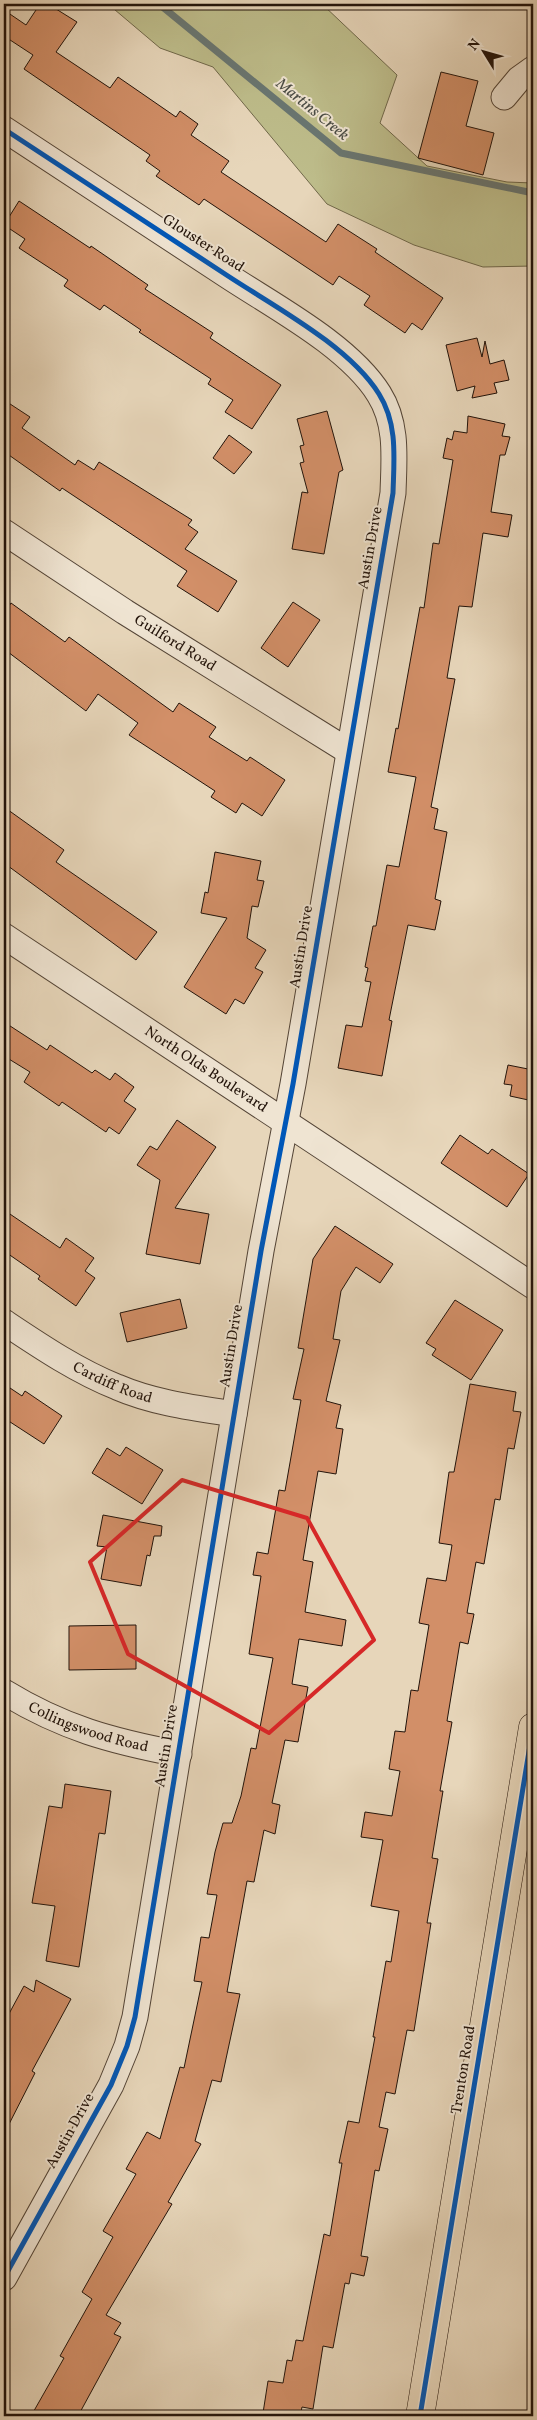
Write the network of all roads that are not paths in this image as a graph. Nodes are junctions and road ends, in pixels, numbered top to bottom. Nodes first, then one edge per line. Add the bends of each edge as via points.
1 (533, 69) edge
2 (504, 97) dead end
3 (4, 129) edge
4 (379, 394) joint
5 (4, 532) edge
6 (348, 751) junction
7 (4, 936) edge
8 (284, 1121) junction
9 (533, 1286) edge
10 (4, 1322) edge
11 (234, 1414) junction
12 (4, 1692) edge
13 (533, 1727) edge
14 (178, 1754) junction
15 (4, 2278) edge
16 (420, 2416) edge

1 - 2 street via 519,79
3 - 4 street, Glouster Road via 292,318 346,357 364,373
4 - 6 street, Austin Drive via 393,432 393,493
5 - 6 street, Guilford Road
6 - 8 street, Austin Drive
7 - 8 street, North Olds Boulevard
8 - 9 street, North Olds Boulevard
8 - 11 street, Austin Drive
10 - 11 street, Cardiff Road via 117,1387 154,1400
11 - 14 street, Austin Drive
12 - 14 street, Collingswood Road via 72,1728
13 - 16 main road, Trenton Road
14 - 15 street, Austin Drive via 135,2017 127,2046 111,2085

